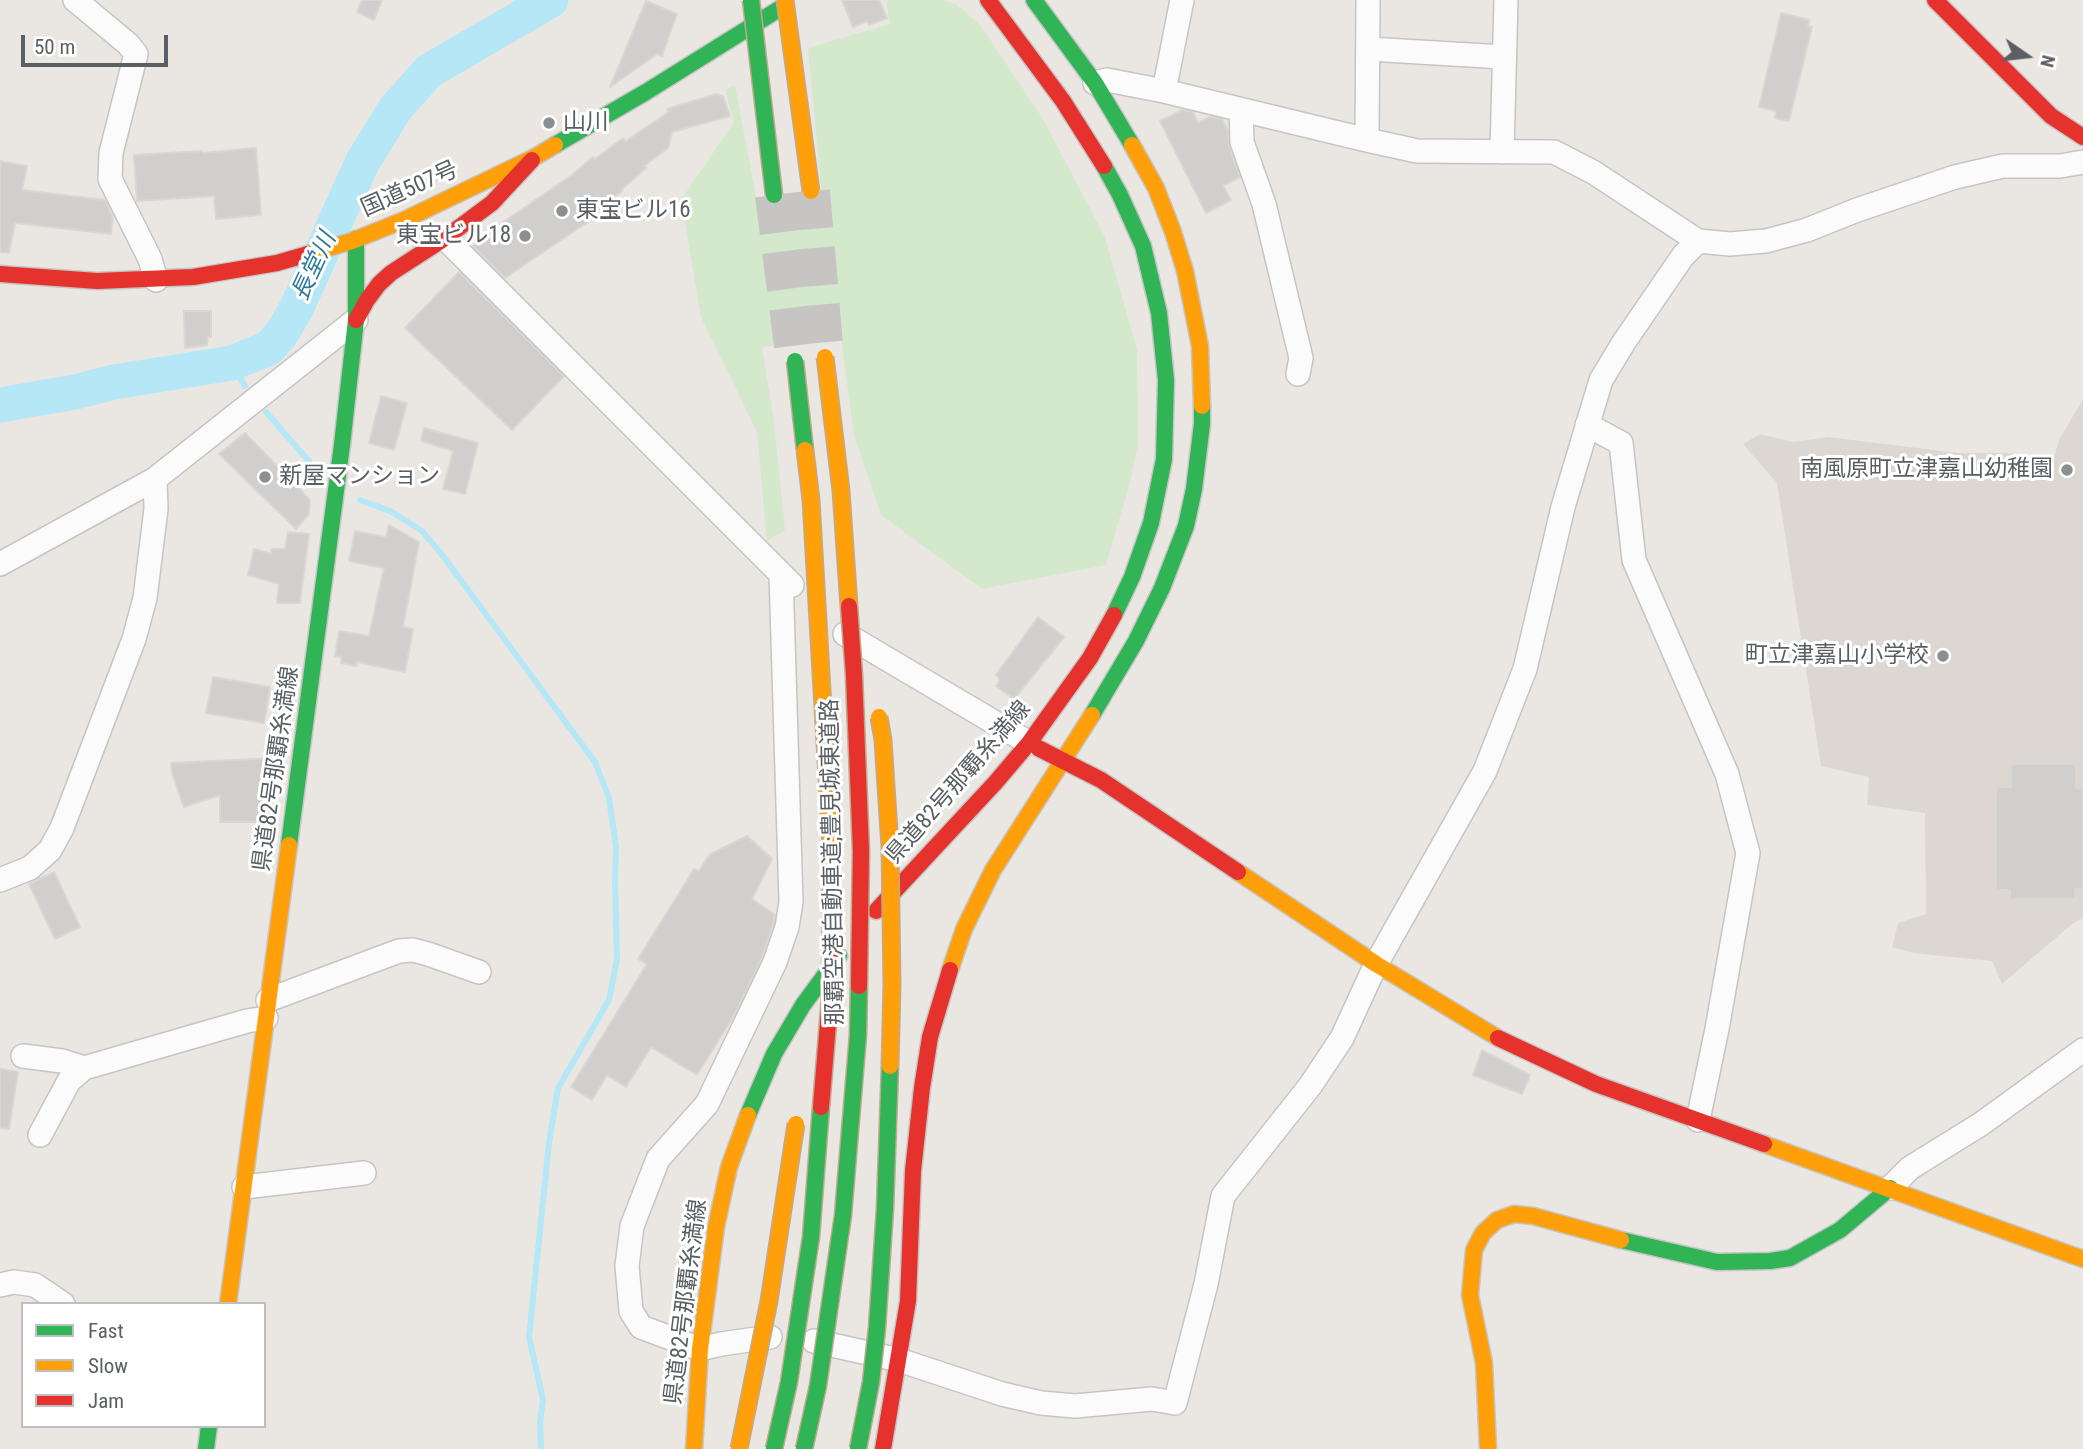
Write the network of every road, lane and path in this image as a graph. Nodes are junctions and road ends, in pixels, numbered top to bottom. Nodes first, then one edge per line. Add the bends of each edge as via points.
1 (75, 0) edge
2 (751, 0) edge
3 (785, 0) edge
4 (793, 0) edge
5 (988, 0) edge
6 (1034, 0) edge
7 (1182, 0) edge
8 (1368, 0) edge
9 (1506, 0) edge
10 (1935, 0) edge
11 (1368, 49) junction
12 (1504, 57) junction
13 (1095, 83) junction
14 (1164, 91) junction
15 (1241, 110) junction
16 (2083, 137) edge
17 (1367, 140) junction
18 (1502, 152) junction
19 (535, 157) junction
20 (2083, 162) edge
21 (811, 191) tunnel mouth
22 (774, 195) tunnel mouth
23 (445, 237) junction
24 (354, 240) junction
25 (1698, 241) junction
26 (0, 274) edge
27 (156, 280) junction
28 (356, 320) junction
29 (825, 357) tunnel mouth
30 (795, 361) tunnel mouth
31 (1298, 374) dead end
32 (1587, 425) junction
33 (155, 478) junction
34 (841, 491) junction
35 (811, 500) junction
36 (0, 564) edge
37 (781, 574) junction
38 (872, 670) dead end
39 (878, 705) dead end
40 (1028, 743) junction
41 (1062, 760) junction
42 (811, 777) dead end
43 (0, 880) edge
44 (1376, 964) junction
45 (807, 969) dead end
46 (480, 972) dead end
47 (267, 1009) junction
48 (804, 1034) dead end
49 (2083, 1050) edge
50 (23, 1056) dead end
51 (84, 1068) junction
52 (798, 1109) dead end
53 (1698, 1120) junction
54 (40, 1135) dead end
55 (364, 1173) dead end
56 (244, 1187) junction
57 (1889, 1188) junction
58 (2083, 1259) edge
59 (0, 1285) edge
60 (60, 1302) edge
61 (228, 1302) edge
62 (700, 1349) junction
63 (899, 1360) junction
64 (209, 1428) edge
65 (205, 1449) edge
66 (694, 1449) edge
67 (738, 1449) edge
68 (774, 1449) edge
69 (804, 1449) edge
70 (858, 1449) edge
71 (883, 1449) edge
72 (1488, 1449) edge

1 - 27 street via 136,54 111,153 110,179
2 - 22 main road, bridge
3 - 21 main road, bridge
4 - 19 main road, 国道507号
5 - 40 main road, 県道82号那覇糸満線 via 1063,101 1120,195 1143,246 1159,313 1166,380 1164,459 1151,523 1132,577 1090,657
6 - 13 main road
7 - 14 street
8 - 11 street
9 - 12 street
10 - 16 main road via 2051,116
11 - 12 street
11 - 17 street
12 - 18 street
13 - 14 street via 1107,80
13 - 41 main road via 1144,164 1177,245 1200,346 1202,424 1194,489 1173,562 1136,641
14 - 15 street
15 - 17 street
15 - 31 street via 1242,142 1264,204 1301,358
17 - 18 street via 1417,151
18 - 25 street via 1554,152
19 - 23 main road via 492,203
19 - 24 main road, 国道507号
20 - 25 street via 2003,166 1955,177 1766,241
23 - 28 main road via 379,284
23 - 37 street
24 - 27 main road, 国道507号 via 277,263
24 - 28 main road, 県道82号那覇糸満線
25 - 32 street via 1683,256 1601,380
26 - 27 main road, 国道507号 via 97,282
28 - 33 street
28 - 47 main road, 県道82号那覇糸満線
29 - 34 main road, 那覇空港自動車道;豊見城東道路, bridge
30 - 35 main road, 那覇空港自動車道;豊見城東道路, bridge
32 - 44 street via 1525,669 1485,771
32 - 53 street via 1621,443 1634,560 1727,774 1748,853
33 - 36 street
33 - 43 street via 156,509 145,598 72,803 50,850 30,868
34 - 38 main road, bridge
34 - 69 main road, 那覇空港自動車道;豊見城東道路, bridge via 861,851 858,1035 843,1215
35 - 42 main road, bridge
35 - 68 main road, 那覇空港自動車道;豊見城東道路, bridge via 831,846 830,999 811,1237
37 - 40 street via 835,628
37 - 62 street via 791,902 787,927 707,1104 658,1159 632,1226 627,1266 631,1311 640,1328
39 - 70 main road, bridge via 890,848 890,1084 877,1328
40 - 41 main road
40 - 62 main road, 県道82号那覇糸満線 via 852,937 774,1054 729,1167
41 - 44 main road via 1101,780
41 - 63 main road via 993,870 964,929 939,1001 920,1102 908,1301
44 - 53 main road via 1503,1040 1596,1084
44 - 63 street via 1342,1038 1223,1196 1175,1403 1152,1399 1075,1406 1041,1403
45 - 48 main road
46 - 47 street via 413,950 399,951
47 - 51 street via 247,1021
47 - 56 main road, 県道82号那覇糸満線
49 - 57 street via 1981,1124 1910,1168
50 - 51 street
51 - 54 street via 69,1081
52 - 67 main road, bridge via 771,1290
53 - 57 main road
55 - 56 street
56 - 61 main road, 県道82号那覇糸満線
57 - 58 main road
57 - 72 main road via 1840,1230 1790,1258 1770,1261 1717,1262 1533,1216 1514,1214 1497,1220 1474,1251 1470,1295 1484,1363
59 - 60 street via 35,1285
62 - 63 street via 788,1335
62 - 66 main road, 県道82号那覇糸満線
63 - 71 main road
64 - 65 main road

